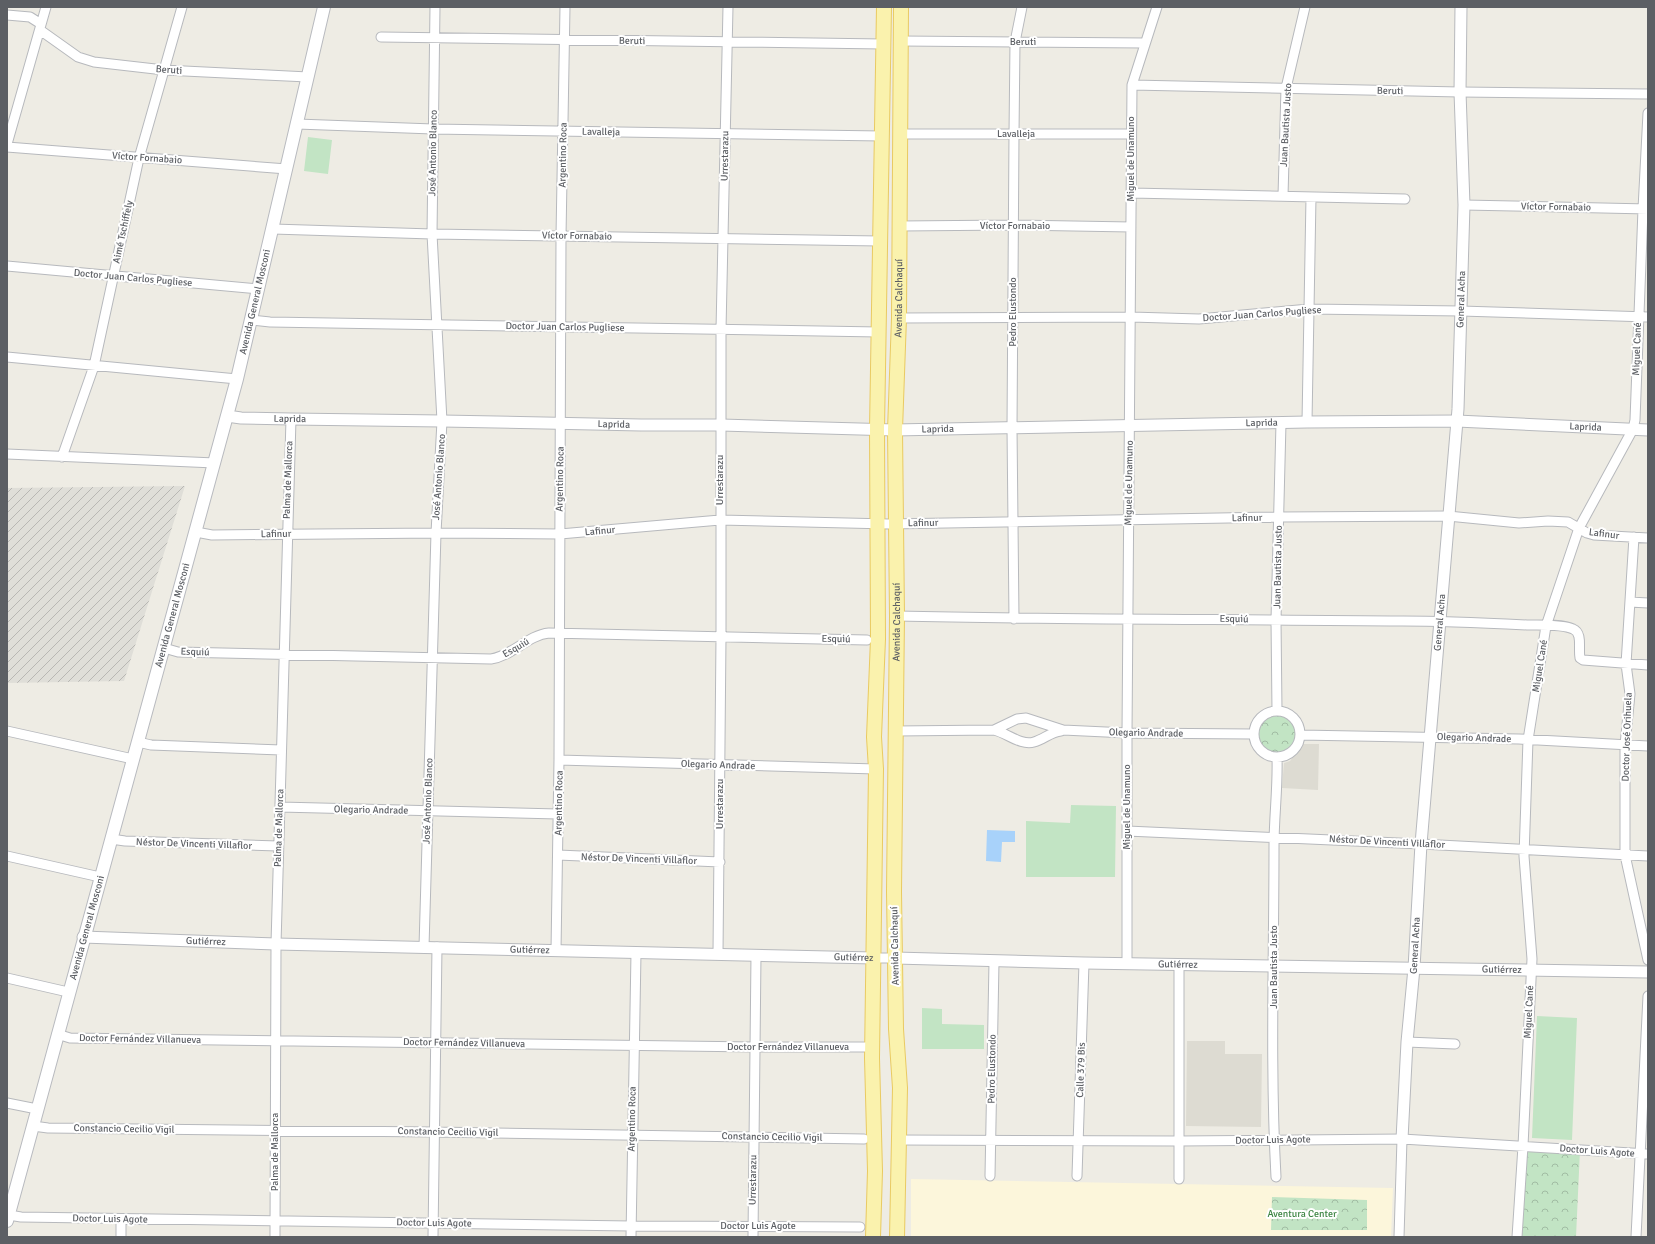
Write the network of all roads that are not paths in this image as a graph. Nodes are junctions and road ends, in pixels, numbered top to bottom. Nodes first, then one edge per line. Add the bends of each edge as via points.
1 (46, 7) edge
2 (182, 7) edge
3 (324, 7) edge
4 (435, 7) edge
5 (565, 7) edge
6 (728, 7) edge
7 (884, 7) edge
8 (901, 7) edge
9 (1022, 7) edge
10 (1158, 7) edge
11 (1305, 7) edge
12 (1461, 7) edge
13 (7, 15) edge
14 (40, 27) junction
15 (381, 37) dead end
16 (434, 37) junction
17 (564, 39) junction
18 (901, 41) junction
19 (728, 42) junction
20 (1016, 42) junction
21 (1145, 43) junction
22 (882, 44) junction
23 (164, 70) junction
24 (308, 77) junction
25 (1132, 85) junction
26 (1286, 88) junction
27 (1460, 92) junction
28 (1648, 94) edge
29 (1648, 113) edge
30 (297, 124) junction
31 (433, 129) junction
32 (563, 131) junction
33 (726, 134) junction
34 (900, 134) junction
35 (1014, 134) junction
36 (1131, 134) junction
37 (882, 136) junction
38 (7, 146) edge
39 (139, 158) junction
40 (286, 169) junction
41 (1131, 193) junction
42 (1283, 196) junction
43 (1311, 197) junction
44 (1404, 199) dead end
45 (1464, 205) junction
46 (1645, 209) edge
47 (1013, 225) junction
48 (900, 226) junction
49 (1130, 228) junction
50 (273, 229) junction
51 (432, 234) junction
52 (562, 236) junction
53 (723, 239) junction
54 (880, 241) junction
55 (7, 266) edge
56 (113, 277) junction
57 (259, 289) junction
58 (1309, 309) junction
59 (1461, 311) junction
60 (1131, 317) junction
61 (1638, 317) junction
62 (1648, 317) edge
63 (899, 318) junction
64 (1013, 318) junction
65 (252, 320) junction
66 (436, 324) junction
67 (562, 328) junction
68 (721, 330) junction
69 (878, 332) junction
70 (7, 357) edge
71 (94, 366) junction
72 (237, 379) junction
73 (227, 416) junction
74 (290, 419) junction
75 (442, 421) junction
76 (1307, 422) junction
77 (1457, 422) junction
78 (561, 423) junction
79 (1281, 423) junction
80 (720, 425) junction
81 (1130, 426) junction
82 (1012, 428) junction
83 (877, 429) junction
84 (1633, 429) junction
85 (895, 430) junction
86 (1648, 430) edge
87 (7, 454) edge
88 (62, 457) junction
89 (215, 463) junction
90 (1448, 516) junction
91 (1279, 517) junction
92 (720, 520) junction
93 (1129, 520) junction
94 (1013, 522) junction
95 (878, 523) junction
96 (896, 524) junction
97 (1578, 528) junction
98 (196, 532) junction
99 (436, 533) junction
100 (286, 534) junction
101 (560, 534) junction
102 (1634, 537) junction
103 (1648, 538) edge
104 (1630, 602) junction
105 (1648, 603) edge
106 (896, 616) junction
107 (1014, 618) junction
108 (1128, 618) junction
109 (1276, 620) junction
110 (1440, 621) junction
111 (1546, 626) junction
112 (560, 634) junction
113 (721, 637) junction
114 (867, 640) dead end
115 (164, 648) junction
116 (284, 654) junction
117 (432, 657) junction
118 (1626, 664) junction
119 (1648, 665) edge
120 (1277, 711) junction
121 (994, 730) junction
122 (1063, 730) junction
123 (7, 731) edge
124 (896, 731) junction
125 (1127, 733) junction
126 (1253, 734) junction
127 (1300, 735) junction
128 (1430, 737) junction
129 (1528, 740) junction
130 (138, 742) junction
131 (1625, 745) junction
132 (1648, 746) edge
133 (281, 750) junction
134 (1277, 758) junction
135 (133, 759) junction
136 (559, 760) junction
137 (720, 765) junction
138 (876, 769) junction
139 (280, 807) junction
140 (428, 811) junction
141 (558, 814) junction
142 (1127, 831) junction
143 (1274, 837) junction
144 (111, 839) junction
145 (1421, 844) junction
146 (278, 846) junction
147 (1524, 849) junction
148 (558, 855) junction
149 (1625, 855) junction
150 (7, 856) edge
151 (1648, 856) edge
152 (720, 862) junction
153 (100, 876) junction
154 (84, 937) junction
155 (276, 944) junction
156 (424, 947) junction
157 (436, 947) junction
158 (556, 950) junction
159 (636, 953) junction
160 (718, 954) junction
161 (756, 955) junction
162 (874, 958) junction
163 (895, 958) junction
164 (1648, 960) edge
165 (994, 962) junction
166 (1084, 963) junction
167 (1127, 964) junction
168 (1179, 965) junction
169 (1274, 966) junction
170 (1414, 968) junction
171 (1531, 970) junction
172 (1648, 972) edge
173 (7, 978) edge
174 (68, 992) junction
175 (1648, 996) edge
176 (57, 1034) junction
177 (276, 1041) junction
178 (436, 1042) junction
179 (1407, 1042) junction
180 (1455, 1044) dead end
181 (634, 1045) junction
182 (755, 1047) junction
183 (872, 1047) junction
184 (7, 1103) edge
185 (37, 1109) junction
186 (33, 1126) junction
187 (275, 1130) junction
188 (434, 1132) junction
189 (632, 1135) junction
190 (754, 1137) junction
191 (864, 1139) dead end
192 (1274, 1139) junction
193 (1402, 1139) junction
194 (898, 1140) junction
195 (991, 1140) junction
196 (1079, 1141) junction
197 (1179, 1141) junction
198 (1523, 1146) junction
199 (1644, 1154) edge
200 (990, 1176) dead end
201 (1077, 1176) dead end
202 (1276, 1177) dead end
203 (1179, 1179) dead end
204 (8, 1218) edge
205 (121, 1219) junction
206 (275, 1222) junction
207 (433, 1222) junction
208 (631, 1226) junction
209 (752, 1226) junction
210 (860, 1227) dead end
211 (121, 1237) edge
212 (275, 1237) edge
213 (433, 1237) edge
214 (631, 1237) edge
215 (753, 1237) edge
216 (873, 1237) edge
217 (898, 1237) edge
218 (1399, 1237) edge
219 (1517, 1237) edge
220 (1636, 1237) edge

1 - 14 street
2 - 23 street, Aimé Tschiffely
3 - 24 main road, Avenida General Mosconi
4 - 16 street, José Antonio Blanco
5 - 17 street, Argentino Roca
6 - 19 street, Urrestarazu
7 - 22 main road, Avenida Calchaquí
8 - 18 main road, Avenida Calchaquí
9 - 20 street, Pedro Elustondo
10 - 21 street, Miguel de Unamuno
11 - 26 street, Juan Bautista Justo
12 - 27 street, General Acha
13 - 14 street, Beruti via 30,17
14 - 23 street, Beruti via 72,53 86,60
14 - 38 street
15 - 16 street, Beruti
16 - 17 street, Beruti
16 - 31 street, José Antonio Blanco
17 - 19 street, Beruti
17 - 32 street, Argentino Roca
18 - 20 street, Beruti
18 - 34 main road, Avenida Calchaquí
19 - 22 street, Beruti
19 - 33 street, Urrestarazu
20 - 21 street, Beruti
20 - 35 street, Pedro Elustondo
21 - 25 street, Miguel de Unamuno
22 - 37 main road, Avenida Calchaquí
23 - 24 street, Beruti
23 - 39 street, Aimé Tschiffely
24 - 30 main road, Avenida General Mosconi
25 - 26 street, Beruti
25 - 36 street, Miguel de Unamuno
26 - 27 street, Beruti
26 - 42 street, Juan Bautista Justo
27 - 28 street, Beruti
27 - 45 street, General Acha
29 - 46 street, Miguel Cané
30 - 31 street, Lavalleja
30 - 40 main road, Avenida General Mosconi
31 - 32 street, Lavalleja
31 - 51 street, José Antonio Blanco
32 - 33 street, Lavalleja
32 - 52 street, Argentino Roca
33 - 37 street, Lavalleja
33 - 53 street, Urrestarazu
34 - 35 street, Lavalleja
34 - 48 main road, Avenida Calchaquí
35 - 36 street, Lavalleja
35 - 47 street, Pedro Elustondo
36 - 41 street, Miguel de Unamuno
37 - 54 main road, Avenida Calchaquí
38 - 39 street, Víctor Fornabaio
39 - 40 street, Víctor Fornabaio
39 - 56 street, Aimé Tschiffely
40 - 50 main road, Avenida General Mosconi
41 - 42 street
41 - 49 street, Miguel de Unamuno
42 - 43 street
43 - 44 street
43 - 58 street
45 - 46 street, Víctor Fornabaio
45 - 59 street, General Acha
46 - 61 street, Miguel Cané
47 - 48 street, Víctor Fornabaio
47 - 49 street, Víctor Fornabaio
47 - 64 street, Pedro Elustondo
48 - 63 main road, Avenida Calchaquí
49 - 60 street, Miguel de Unamuno
50 - 51 street, Víctor Fornabaio
50 - 57 main road, Avenida General Mosconi
51 - 52 street, Víctor Fornabaio
51 - 66 street, José Antonio Blanco
52 - 53 street, Víctor Fornabaio
52 - 67 street, Argentino Roca
53 - 54 street, Víctor Fornabaio
53 - 68 street, Urrestarazu
54 - 69 main road, Avenida Calchaquí
55 - 56 street, Doctor Juan Carlos Pugliese
56 - 57 street, Doctor Juan Carlos Pugliese
56 - 71 street, Aimé Tschiffely
57 - 65 main road, Avenida General Mosconi
58 - 59 street, Doctor Juan Carlos Pugliese
58 - 60 street, Doctor Juan Carlos Pugliese via 1199,319
58 - 76 street
59 - 61 street, Doctor Juan Carlos Pugliese
59 - 77 street, General Acha
60 - 64 street, Doctor Juan Carlos Pugliese
60 - 81 street, Miguel de Unamuno
61 - 62 street, Doctor Juan Carlos Pugliese
61 - 84 street, Miguel Cané
63 - 64 street, Doctor Juan Carlos Pugliese
63 - 85 main road, Avenida Calchaquí
64 - 82 street, Pedro Elustondo
65 - 66 street, Doctor Juan Carlos Pugliese
65 - 72 main road, Avenida General Mosconi
66 - 67 street, Doctor Juan Carlos Pugliese
66 - 75 street, José Antonio Blanco
67 - 68 street, Doctor Juan Carlos Pugliese
67 - 78 street, Argentino Roca
68 - 69 street, Doctor Juan Carlos Pugliese
68 - 80 street, Urrestarazu
69 - 83 main road, Avenida Calchaquí
70 - 71 street
71 - 72 street
71 - 88 street, Aimé Tschiffely
72 - 73 main road, Avenida General Mosconi
73 - 74 street, Laprida
73 - 89 main road, Avenida General Mosconi
74 - 75 street, Laprida
74 - 100 street, Palma de Mallorca
75 - 78 street, Laprida
75 - 99 street, José Antonio Blanco
76 - 77 street, Laprida
76 - 79 street, Laprida
77 - 84 street, Laprida
77 - 90 street, General Acha
78 - 80 street, Laprida
78 - 101 street, Argentino Roca
79 - 81 street, Laprida
79 - 91 street, Juan Bautista Justo
80 - 83 street, Laprida
80 - 92 street, Urrestarazu
81 - 82 street, Laprida
81 - 93 street, Miguel de Unamuno
82 - 85 street, Laprida
82 - 94 street, Pedro Elustondo
83 - 85 street, Laprida
83 - 95 main road, Avenida Calchaquí
84 - 86 street, Laprida
84 - 97 street, Miguel Cané
85 - 96 main road, Avenida Calchaquí
87 - 88 street
88 - 89 street
89 - 98 main road, Avenida General Mosconi
90 - 91 street, Lafinur
90 - 97 street, Lafinur via 1520,523 1568,522
90 - 110 street, General Acha
91 - 93 street, Lafinur
91 - 109 street, Juan Bautista Justo
92 - 95 street, Lafinur
92 - 101 street, Lafinur
92 - 113 street, Urrestarazu
93 - 94 street, Lafinur
93 - 108 street, Miguel de Unamuno
94 - 96 street, Lafinur
94 - 107 street, Pedro Elustondo
95 - 96 street, Lafinur
95 - 138 main road, Avenida Calchaquí via 878,639 874,737
96 - 106 main road, Avenida Calchaquí
97 - 102 street, Lafinur via 1594,535
97 - 111 street, Miguel Cané
98 - 100 street, Lafinur via 212,535
98 - 115 main road, Avenida General Mosconi
99 - 100 street, Lafinur
99 - 101 street, Lafinur
99 - 117 street, José Antonio Blanco
100 - 116 street, Palma de Mallorca
101 - 112 street, Argentino Roca
102 - 103 street, Lafinur
102 - 104 street, Doctor José Orihuela
104 - 105 street
104 - 118 street, Doctor José Orihuela
106 - 107 street, Esquiú
106 - 124 main road, Avenida Calchaquí
107 - 108 street, Esquiú
108 - 109 street, Esquiú
108 - 125 street, Miguel de Unamuno
109 - 110 street, Esquiú
109 - 120 street, Juan Bautista Justo
110 - 111 street, Esquiú
110 - 128 street, General Acha
111 - 118 street, Esquiú via 1571,628 1577,631 1580,658 1589,662
111 - 129 street, Miguel Cané
112 - 113 street, Esquiú
112 - 117 street, Esquiú via 539,635 497,658
112 - 136 street, Argentino Roca
113 - 114 street, Esquiú
113 - 137 street, Urrestarazu
115 - 116 street, Esquiú via 178,652
115 - 130 main road, Avenida General Mosconi
116 - 117 street, Esquiú
116 - 133 street, Palma de Mallorca
117 - 140 street, José Antonio Blanco
118 - 119 street
118 - 131 street, Doctor José Orihuela via 1630,694
120 - 126 street via 1263,715 1254,727
120 - 127 street via 1291,716 1299,728
121 - 122 street, Olegario Andrade via 1016,719 1026,718
121 - 122 street, Olegario Andrade via 1026,743
121 - 124 street, Olegario Andrade
122 - 125 street, Olegario Andrade
123 - 135 street
124 - 163 main road, Avenida Calchaquí
125 - 126 street, Olegario Andrade
125 - 142 street, Miguel de Unamuno
126 - 134 street via 1258,748 1269,757
127 - 128 street, Olegario Andrade
127 - 134 street via 1299,742 1290,753
128 - 129 street, Olegario Andrade
128 - 145 street, General Acha
129 - 131 street, Olegario Andrade
129 - 147 street, Miguel Cané
130 - 133 street via 151,745
130 - 135 main road, Avenida General Mosconi
131 - 132 street, Olegario Andrade
131 - 149 street, Doctor José Orihuela
133 - 139 street, Palma de Mallorca
134 - 143 street, Juan Bautista Justo
135 - 144 main road, Avenida General Mosconi
136 - 137 street, Olegario Andrade
136 - 141 street, Argentino Roca
137 - 138 street, Olegario Andrade
137 - 152 street, Urrestarazu
138 - 162 main road, Avenida Calchaquí
139 - 140 street, Olegario Andrade
139 - 146 street, Palma de Mallorca
140 - 141 street, Olegario Andrade
140 - 156 street, José Antonio Blanco
141 - 148 street, Argentino Roca
142 - 143 street, Néstor De Vincenti Villaflor
142 - 167 street, Miguel de Unamuno
143 - 145 street, Néstor De Vincenti Villaflor
143 - 169 street, Juan Bautista Justo
144 - 146 street, Néstor De Vincenti Villaflor via 125,842
144 - 153 main road, Avenida General Mosconi
145 - 147 street, Néstor De Vincenti Villaflor
145 - 170 street, General Acha
146 - 155 street, Palma de Mallorca
147 - 149 street, Néstor De Vincenti Villaflor
147 - 171 street, Miguel Cané
148 - 152 street, Néstor De Vincenti Villaflor
148 - 158 street, Argentino Roca
149 - 151 street, Néstor De Vincenti Villaflor
149 - 164 street, Doctor José Orihuela
150 - 153 street
152 - 160 street, Urrestarazu
153 - 154 main road, Avenida General Mosconi
154 - 155 street, Gutiérrez
154 - 174 main road, Avenida General Mosconi
155 - 156 street, Gutiérrez
155 - 177 street, Palma de Mallorca
156 - 157 street, Gutiérrez
157 - 158 street, Gutiérrez
157 - 178 street
158 - 159 street, Gutiérrez
159 - 160 street, Gutiérrez
159 - 181 street, Argentino Roca
160 - 161 street, Gutiérrez
161 - 162 street, Gutiérrez
161 - 182 street, Urrestarazu
162 - 163 street, Gutiérrez
162 - 183 main road, Avenida Calchaquí
163 - 165 street, Gutiérrez
163 - 194 main road, Avenida Calchaquí via 896,1040 900,1088
165 - 166 street, Gutiérrez
165 - 195 street, Pedro Elustondo
166 - 167 street, Gutiérrez
166 - 196 street, Calle 379 Bis
167 - 168 street, Gutiérrez
168 - 169 street, Gutiérrez
168 - 197 street
169 - 170 street, Gutiérrez
169 - 192 street, Juan Bautista Justo
170 - 171 street, Gutiérrez
170 - 179 street, General Acha
171 - 172 street, Gutiérrez
171 - 198 street, Miguel Cané
173 - 174 street
174 - 176 main road, Avenida General Mosconi
175 - 199 street
176 - 177 street, Doctor Fernández Villanueva via 70,1038
176 - 185 main road, Avenida General Mosconi
177 - 178 street, Doctor Fernández Villanueva
177 - 187 street, Palma de Mallorca
178 - 181 street, Doctor Fernández Villanueva
178 - 188 street
179 - 180 street
179 - 193 street, General Acha
181 - 182 street, Doctor Fernández Villanueva
181 - 189 street, Argentino Roca
182 - 183 street, Doctor Fernández Villanueva
182 - 190 street, Urrestarazu
183 - 216 main road, Avenida Calchaquí via 875,1171
184 - 185 street
185 - 186 main road, Avenida General Mosconi
186 - 187 street, Constancio Cecilio Vigil
186 - 204 main road, Avenida General Mosconi
187 - 188 street, Constancio Cecilio Vigil
187 - 206 street, Palma de Mallorca
188 - 189 street, Constancio Cecilio Vigil
188 - 207 street
189 - 190 street, Constancio Cecilio Vigil
189 - 208 street, Argentino Roca
190 - 191 street, Constancio Cecilio Vigil
190 - 209 street, Urrestarazu
192 - 193 street, Doctor Luis Agote
192 - 197 street, Doctor Luis Agote
192 - 202 street, Juan Bautista Justo
193 - 198 street, Doctor Luis Agote
193 - 218 street, General Acha
194 - 195 street, Doctor Luis Agote
194 - 217 main road, Avenida Calchaquí
195 - 196 street, Doctor Luis Agote
195 - 200 street, Pedro Elustondo
196 - 197 street, Doctor Luis Agote
196 - 201 street, Calle 379 Bis
197 - 203 street
198 - 199 street, Doctor Luis Agote
198 - 219 street, Miguel Cané
199 - 220 street
204 - 205 street, Doctor Luis Agote
205 - 206 street, Doctor Luis Agote
205 - 211 street
206 - 207 street, Doctor Luis Agote
206 - 212 street, Palma de Mallorca
207 - 208 street, Doctor Luis Agote
207 - 213 street
208 - 209 street, Doctor Luis Agote
208 - 214 street, Argentino Roca
209 - 210 street, Doctor Luis Agote
209 - 215 street, Urrestarazu

